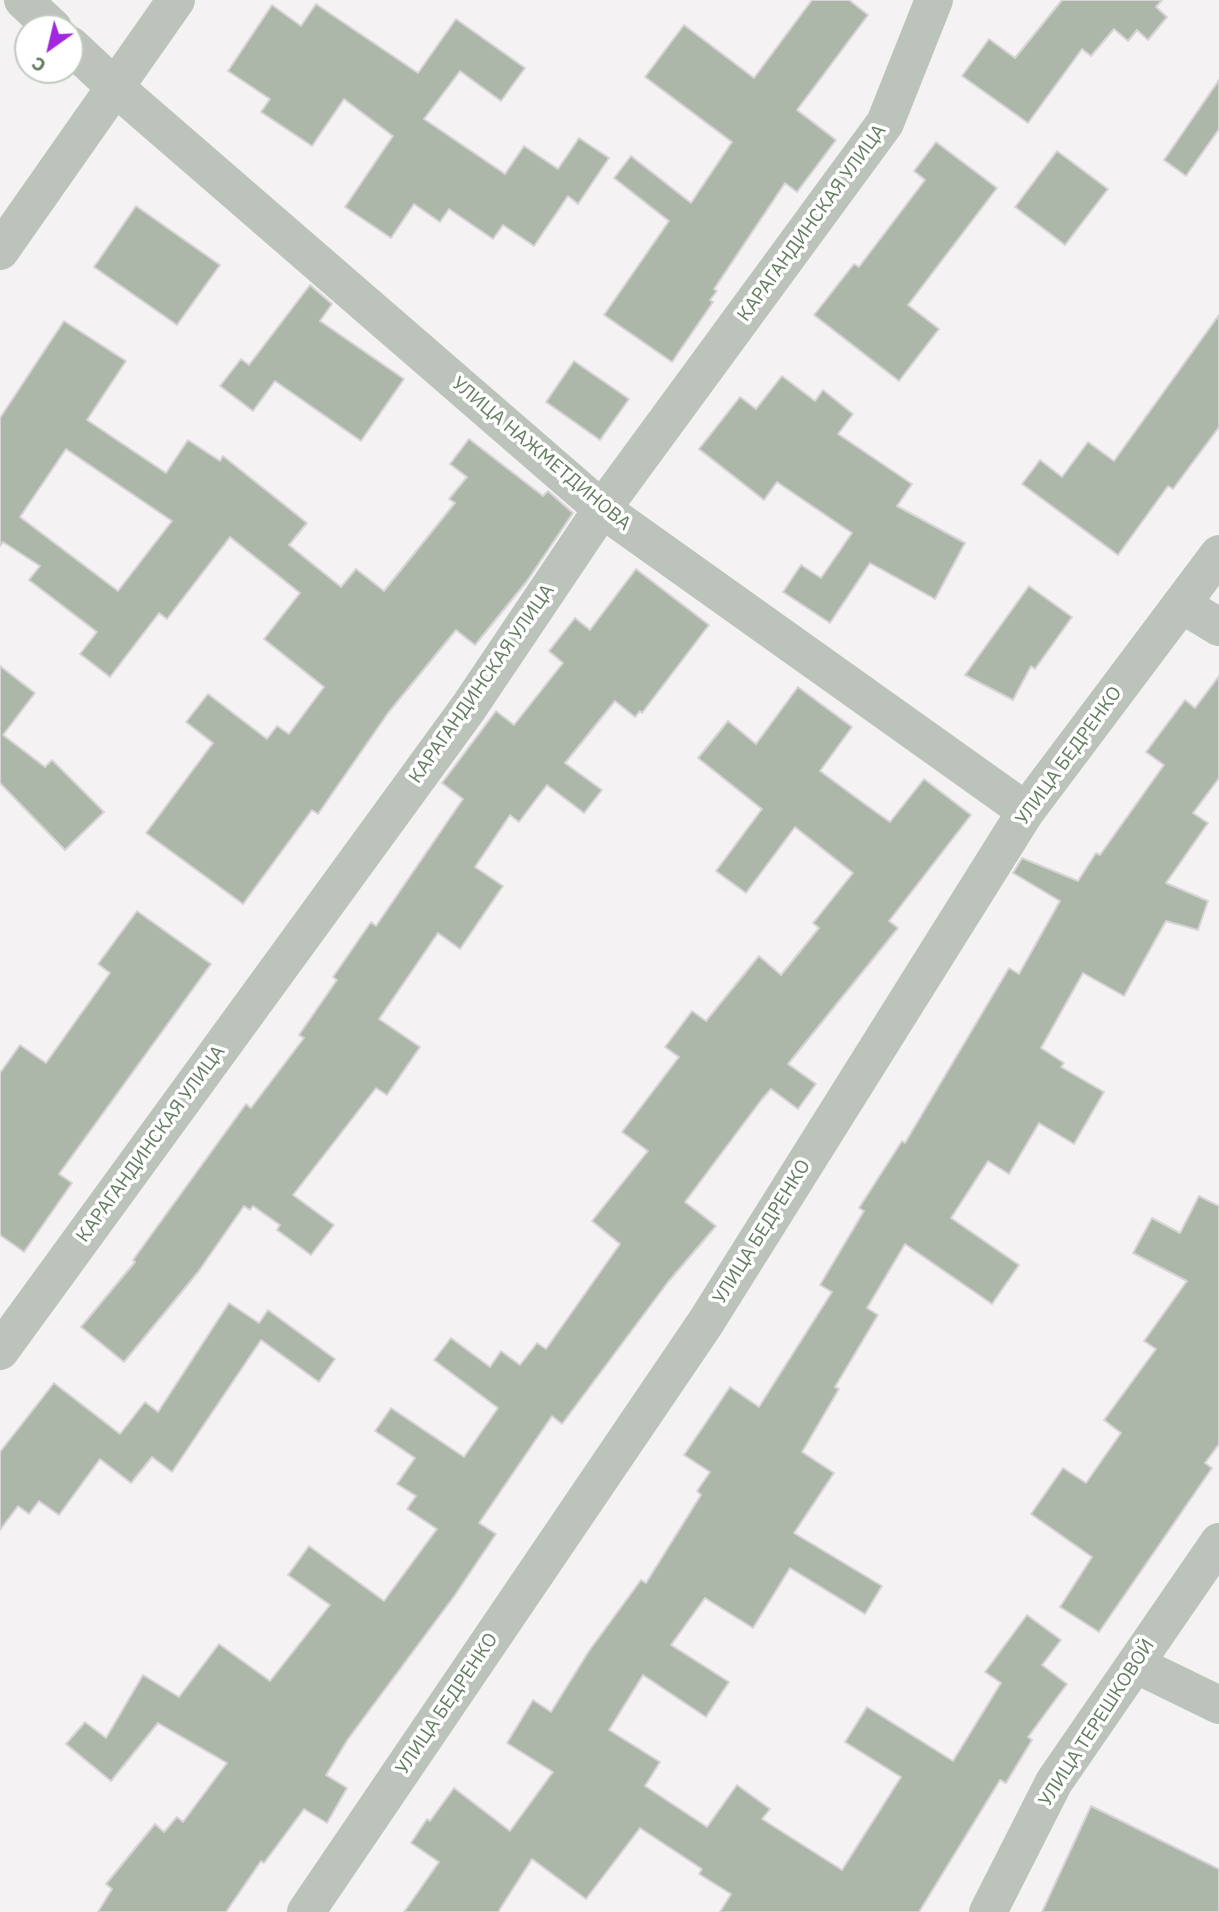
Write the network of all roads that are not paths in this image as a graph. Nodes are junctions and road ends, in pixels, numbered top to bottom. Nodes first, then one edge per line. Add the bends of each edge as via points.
1 (23, 0) edge
2 (176, 0) edge
3 (934, 0) edge
4 (38, 14) edge
5 (84, 58) edge
6 (116, 88) junction
7 (0, 251) edge
8 (603, 509) junction
9 (1219, 554) edge
10 (1181, 604) junction
11 (1219, 627) edge
12 (1026, 811) junction
13 (0, 1351) edge
14 (1219, 1542) edge
15 (1135, 1664) junction
16 (1219, 1705) edge
17 (306, 1912) edge
18 (988, 1912) edge

1 - 4 street
2 - 6 street
3 - 8 street, КАРАГАНДИНСКАЯ УЛИЦА via 885,123
5 - 6 street, УЛИЦА НАЖМЕТДИНОВА
6 - 7 street
6 - 8 street, УЛИЦА НАЖМЕТДИНОВА
8 - 12 street, УЛИЦА НАЖМЕТДИНОВА
8 - 13 street, КАРАГАНДИНСКАЯ УЛИЦА via 469,707
9 - 10 street, УЛИЦА БЕДРЕНКО
10 - 11 street
10 - 12 street, УЛИЦА БЕДРЕНКО
12 - 17 street, УЛИЦА БЕДРЕНКО via 706,1322
14 - 15 street, УЛИЦА ТЕРЕШКОВОЙ
15 - 16 street
15 - 18 street, УЛИЦА ТЕРЕШКОВОЙ via 1054,1782

